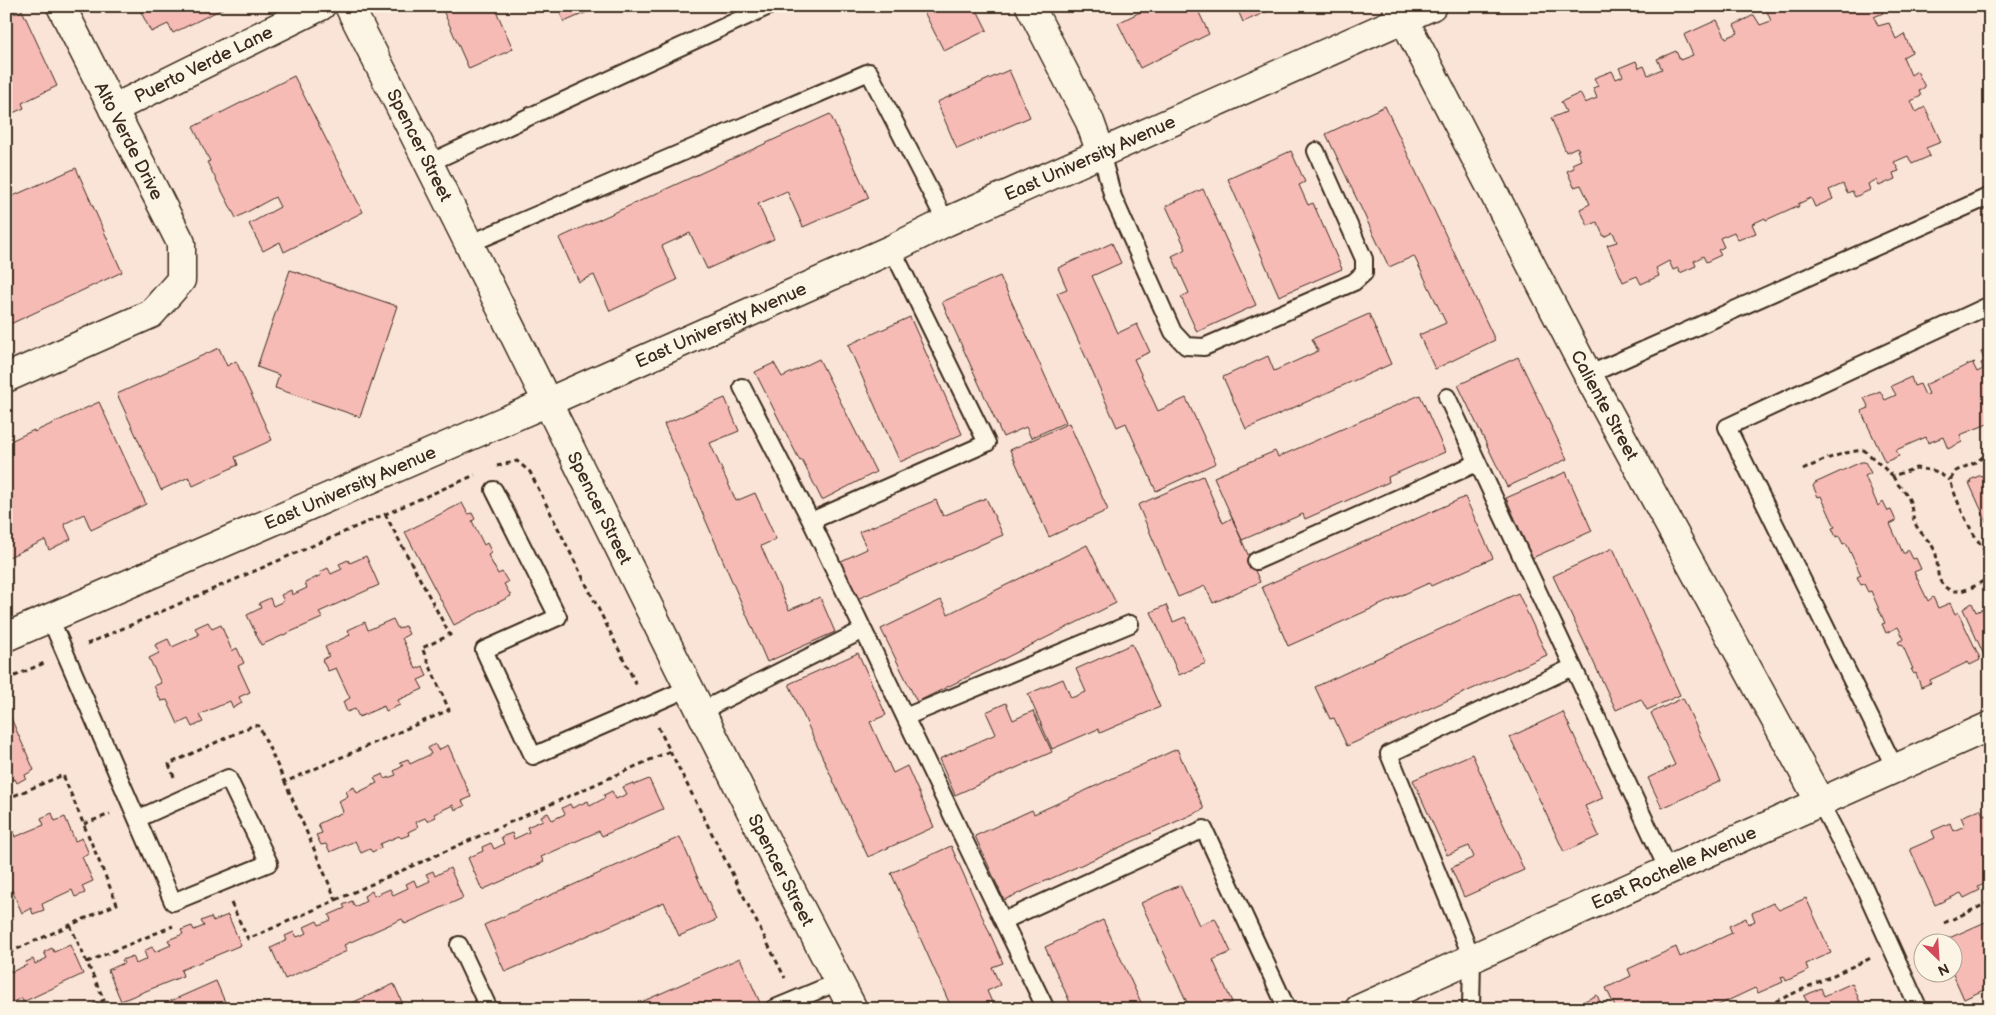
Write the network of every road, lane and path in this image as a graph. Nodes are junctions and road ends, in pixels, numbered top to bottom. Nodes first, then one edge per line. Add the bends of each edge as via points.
1 (61, 6) edge
2 (321, 6) edge
3 (349, 6) edge
4 (769, 6) edge
5 (1030, 6) edge
6 (1432, 6) edge
7 (1400, 13) edge
8 (113, 109) junction
9 (1316, 151) dead end
10 (1101, 153) junction
11 (429, 163) junction
12 (1990, 196) edge
13 (946, 222) junction
14 (469, 244) junction
15 (892, 249) junction
16 (1990, 305) edge
17 (1588, 375) junction
18 (6, 378) edge
19 (742, 387) dead end
20 (1447, 397) dead end
21 (548, 402) junction
22 (1990, 451) edge
23 (1477, 463) junction
24 (1802, 470) dead end
25 (1892, 476) junction
26 (1950, 480) junction
27 (494, 490) dead end
28 (386, 514) dead end
29 (811, 521) junction
30 (1990, 556) edge
31 (1256, 561) dead end
32 (1990, 576) edge
33 (50, 618) junction
34 (1130, 624) dead end
35 (863, 630) junction
36 (6, 637) edge
37 (1573, 667) junction
38 (695, 699) junction
39 (905, 717) junction
40 (1990, 726) edge
41 (670, 752) dead end
42 (1895, 768) junction
43 (6, 800) edge
44 (1820, 802) junction
45 (137, 819) junction
46 (1668, 870) junction
47 (336, 900) junction
48 (1990, 902) edge
49 (222, 905) dead end
50 (1003, 921) junction
51 (1944, 923) dead end
52 (177, 924) dead end
53 (70, 925) junction
54 (459, 945) dead end
55 (1892, 948) junction
56 (6, 954) edge
57 (1472, 958) junction
58 (87, 962) junction
59 (838, 982) junction
60 (84, 1009) edge
61 (489, 1009) edge
62 (773, 1009) edge
63 (853, 1009) edge
64 (1046, 1009) edge
65 (1287, 1009) edge
66 (1359, 1009) edge
67 (1471, 1009) edge
68 (1759, 1009) edge
69 (1919, 1009) edge

1 - 8 street, Alto Verde Drive
2 - 8 street, Puerto Verde Lane
3 - 11 street, Spencer Street
4 - 11 lane
5 - 10 street via 1090,122
6 - 7 street, East University Avenue
7 - 10 street, East University Avenue
7 - 17 street, Caliente Street
8 - 18 street, Alto Verde Drive via 181,243 181,280 151,314
9 - 10 lane via 1364,259 1364,273 1354,282 1204,347 1186,346 1173,332 1113,197
10 - 13 street, East University Avenue
11 - 14 street, Spencer Street
12 - 17 lane
13 - 14 lane via 869,72
13 - 15 street, East University Avenue
14 - 21 street, Spencer Street
15 - 21 street, East University Avenue
15 - 29 lane via 987,443
16 - 42 lane via 1727,427
17 - 44 street, Caliente Street
19 - 29 lane
20 - 23 lane
21 - 33 street, East University Avenue
21 - 38 street, Spencer Street
22 - 26 path via 1978,461 1956,471
23 - 31 lane
23 - 37 lane
24 - 25 path via 1850,451 1864,450
25 - 26 path via 1916,468 1935,471
25 - 32 path via 1907,495 1916,525 1934,549 1939,581 1949,590 1958,592
26 - 30 path via 1968,525
27 - 38 lane via 558,617 484,650 533,756
28 - 47 path via 450,635 422,648 449,710 285,782
29 - 35 lane
33 - 36 street, East University Avenue
33 - 45 lane
34 - 39 lane
35 - 38 lane
35 - 39 lane
37 - 46 lane
37 - 57 lane via 1389,754
38 - 59 street, Spencer Street
39 - 50 lane
40 - 42 street, East Rochelle Avenue
41 - 47 path
42 - 44 street, East Rochelle Avenue
43 - 53 path via 63,775 117,904
44 - 46 street, East Rochelle Avenue
44 - 55 lane
45 - 45 lane via 173,902 269,864 228,778
46 - 57 street, East Rochelle Avenue
47 - 49 path via 248,939 230,902
48 - 51 path
50 - 64 lane
50 - 65 lane via 1204,829
52 - 58 path
53 - 56 path
53 - 58 path
54 - 61 lane
55 - 68 path
55 - 69 lane
57 - 66 street, East Rochelle Avenue
57 - 67 lane
58 - 60 path via 104,1000
59 - 62 lane
59 - 63 street, Spencer Street

